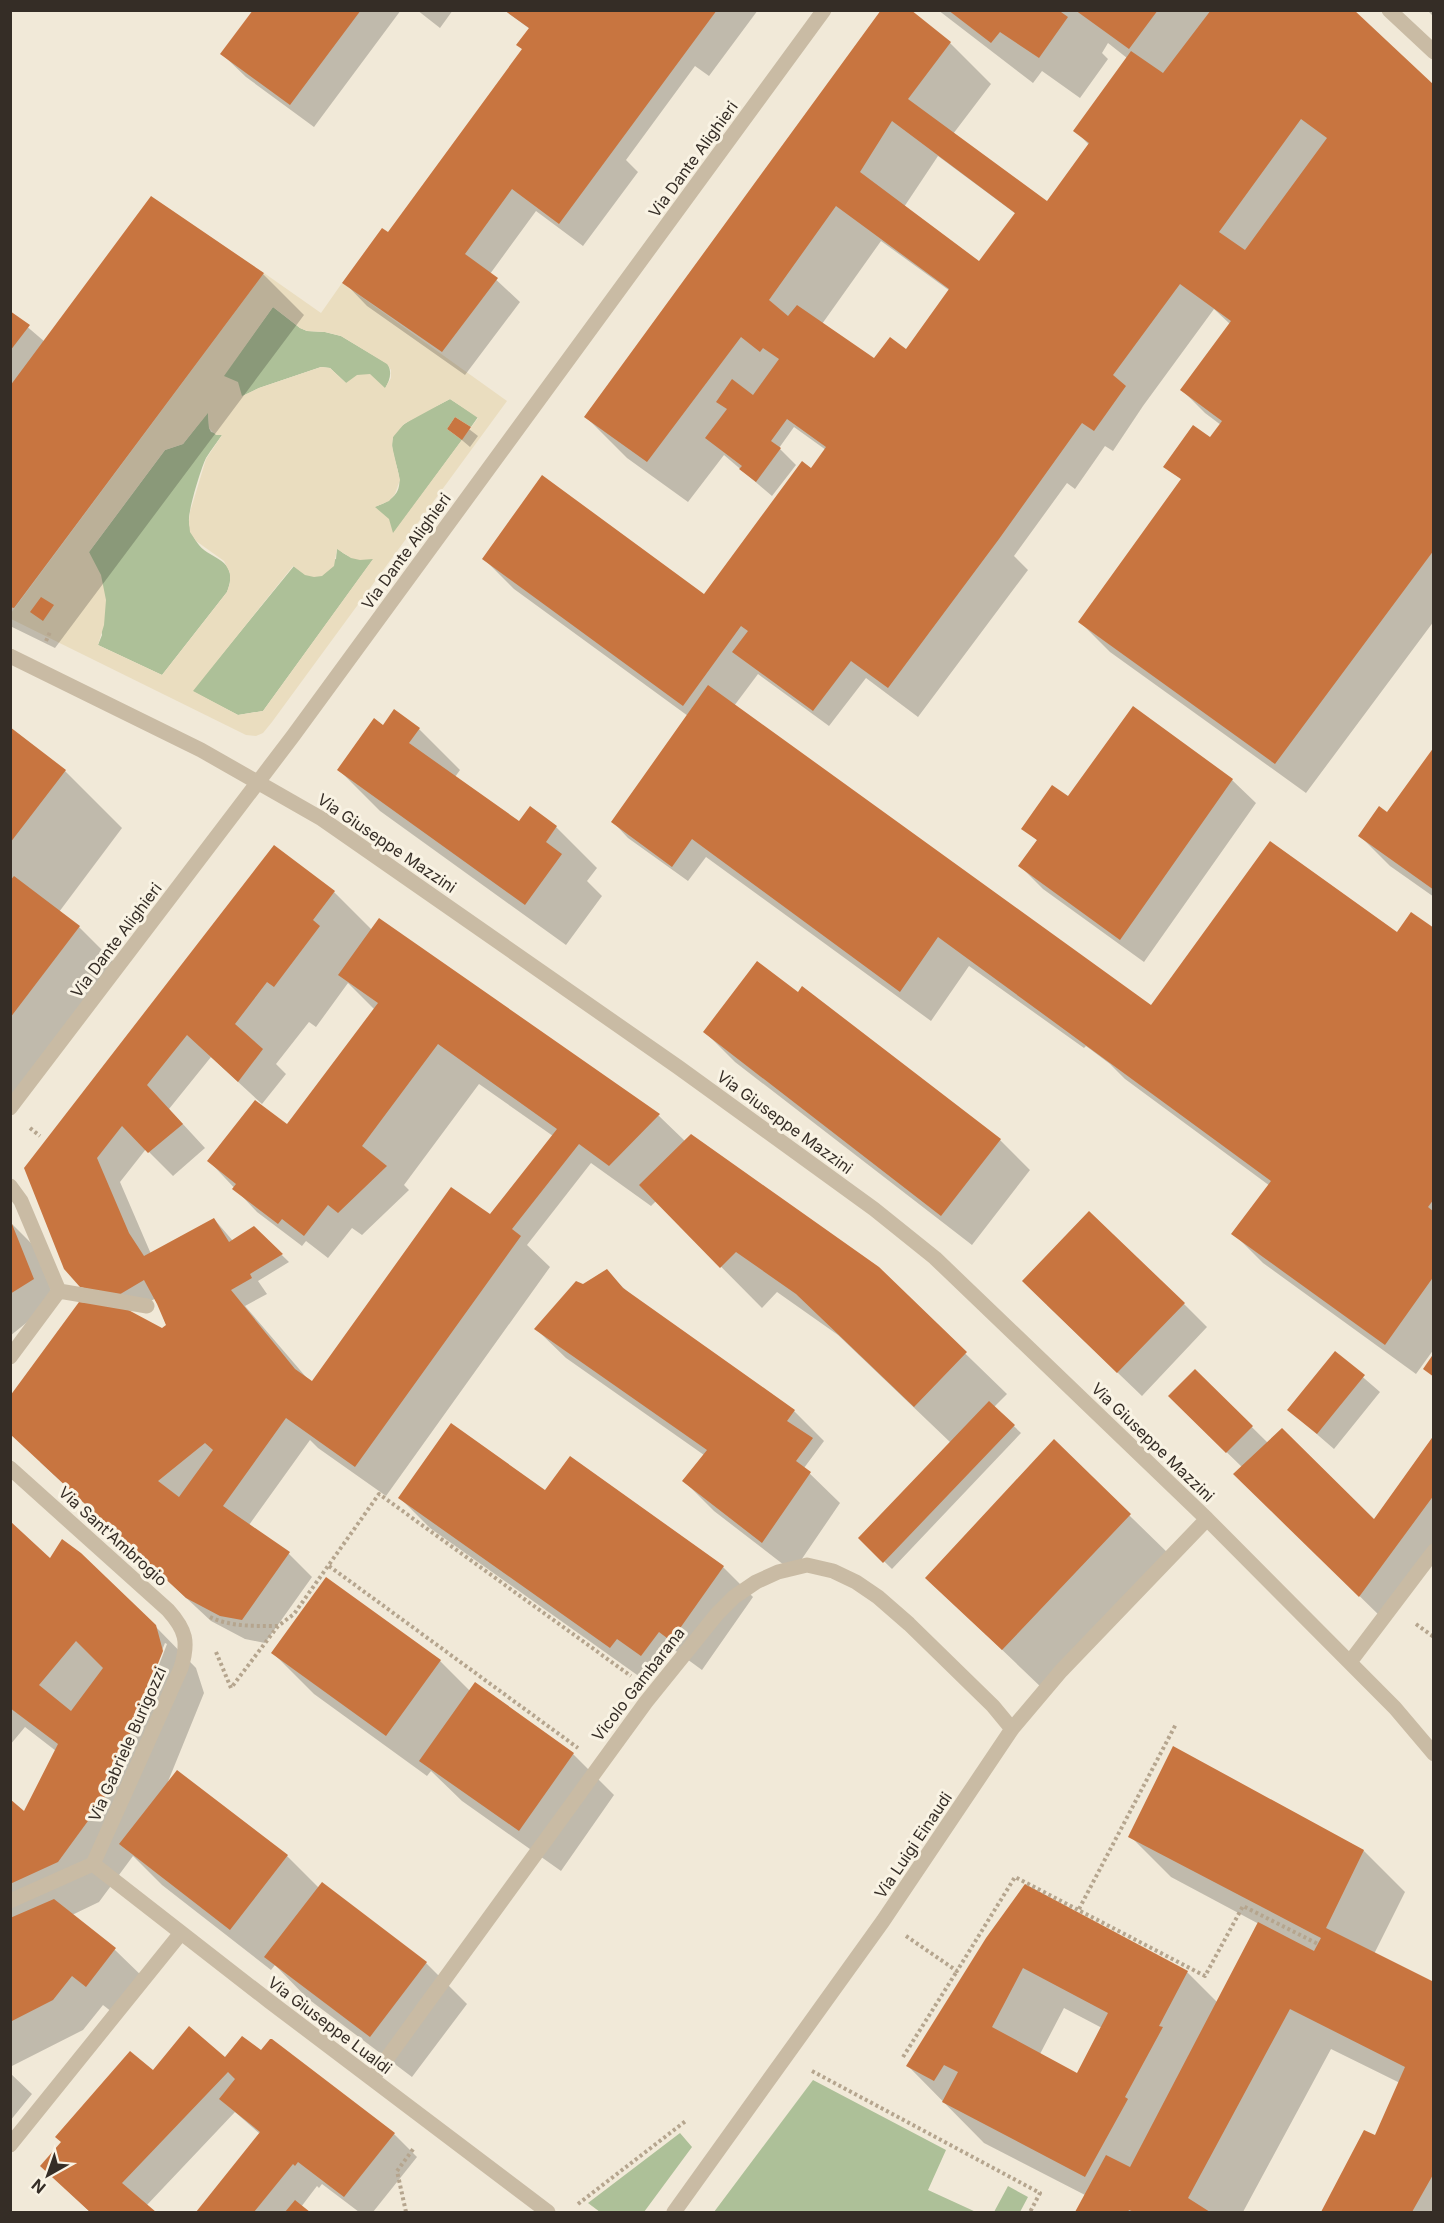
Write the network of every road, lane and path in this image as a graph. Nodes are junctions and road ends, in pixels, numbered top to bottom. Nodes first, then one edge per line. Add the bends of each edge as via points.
1 (824, 10) edge
2 (1389, 10) edge
3 (1434, 52) edge
4 (10, 656) edge
5 (258, 782) junction
6 (10, 1108) edge
7 (10, 1186) edge
8 (59, 1291) junction
9 (147, 1306) dead end
10 (10, 1357) edge
11 (10, 1468) edge
12 (1207, 1519) junction
13 (1434, 1551) edge
14 (328, 1566) junction
15 (201, 1613) dead end
16 (1416, 1624) dead end
17 (278, 1626) junction
18 (185, 1637) joint
19 (1434, 1637) edge
20 (215, 1648) dead end
21 (1350, 1662) junction
22 (654, 1692) junction
23 (1176, 1724) dead end
24 (1012, 1729) junction
25 (1434, 1754) edge
26 (600, 1764) junction
27 (93, 1864) junction
28 (10, 1901) edge
29 (1079, 1908) junction
30 (883, 1921) junction
31 (180, 1933) junction
32 (1318, 1944) dead end
33 (957, 1971) junction
34 (903, 2057) dead end
35 (811, 2071) dead end
36 (372, 2079) junction
37 (687, 2120) dead end
38 (10, 2145) edge
39 (416, 2145) dead end
40 (578, 2204) dead end
41 (406, 2212) edge
42 (548, 2212) edge
43 (674, 2212) edge
44 (1030, 2212) edge

1 - 5 street, Via Dante Alighieri
2 - 3 street
4 - 5 street, Via Giuseppe Mazzini
5 - 6 street, Via Dante Alighieri
5 - 12 street, Via Giuseppe Mazzini via 322,819 678,1067 896,1226 935,1258
7 - 8 street via 21,1201
8 - 9 street
8 - 10 street
11 - 18 street, Via Sant'Ambrogio via 168,1610
12 - 21 street, Via Giuseppe Mazzini
12 - 24 street, Via Luigi Einaudi via 1061,1671
13 - 21 street
14 - 17 path via 294,1614
14 - 22 path via 379,1494
14 - 26 path
15 - 17 path via 242,1626
16 - 19 path
17 - 20 path via 231,1688
18 - 27 street, Via Gabriele Burigozzi via 187,1648 181,1668
21 - 25 street, Via Giuseppe Mazzini
22 - 24 street, Vicolo Gambarana via 734,1597 778,1572 807,1565 841,1575 878,1597 993,1706
22 - 26 street, Vicolo Gambarana
23 - 29 path
24 - 30 street, Via Luigi Einaudi
26 - 36 street, Vicolo Gambarana
27 - 28 street
27 - 31 street, Via Giuseppe Lualdi
29 - 32 path via 1205,1976 1243,1906
29 - 33 path via 1015,1877
30 - 33 path
30 - 43 street, Via Luigi Einaudi
31 - 36 street, Via Giuseppe Lualdi
31 - 38 street
33 - 34 path
35 - 44 path via 1041,2193
36 - 42 street, Via Giuseppe Lualdi
37 - 40 path
39 - 41 path via 397,2171

